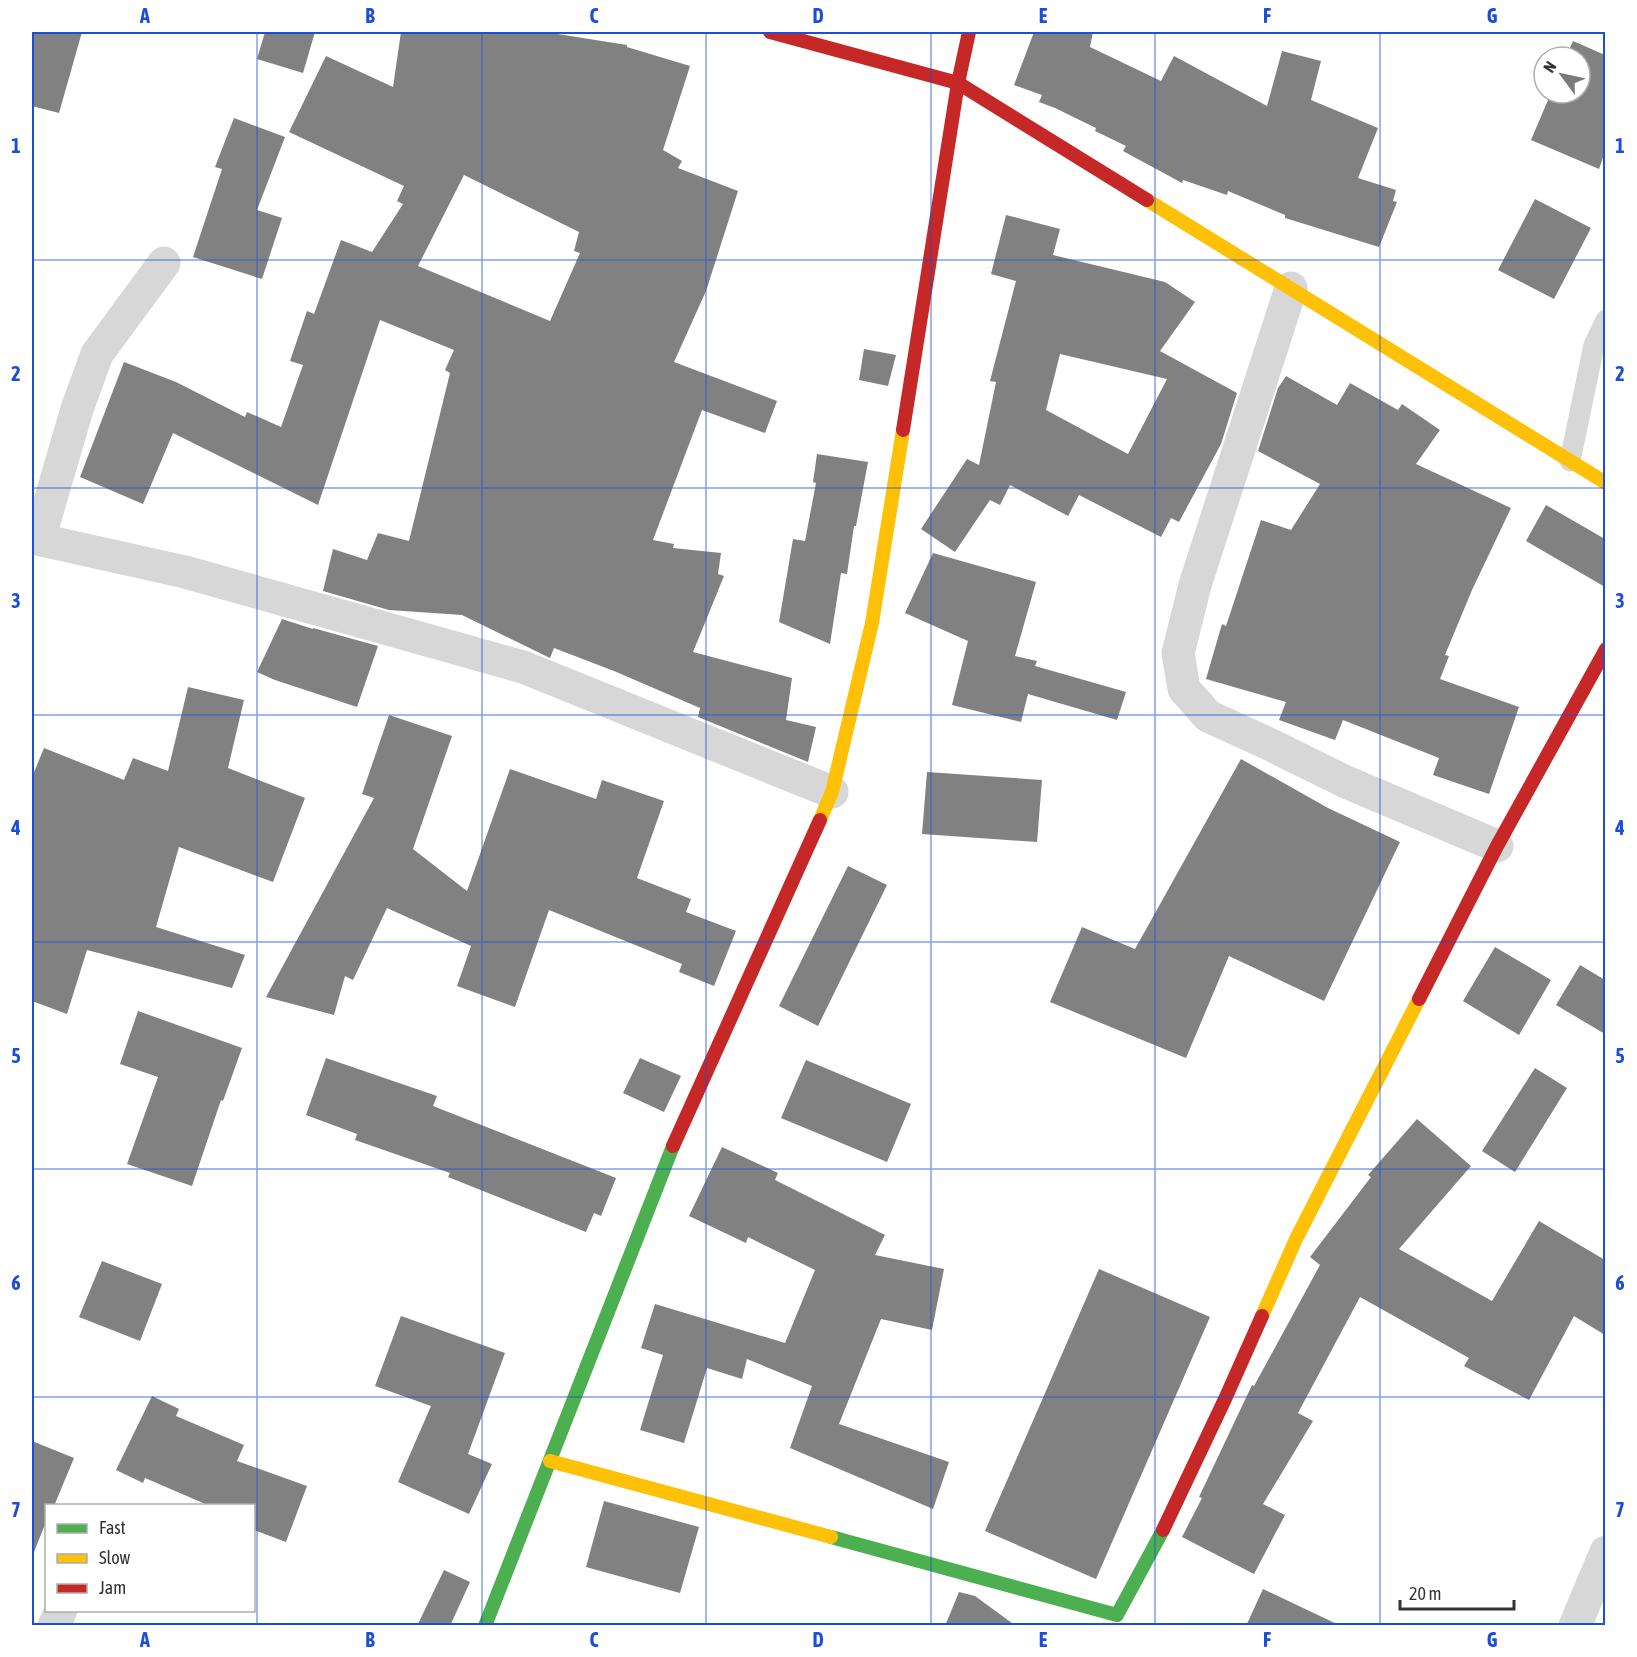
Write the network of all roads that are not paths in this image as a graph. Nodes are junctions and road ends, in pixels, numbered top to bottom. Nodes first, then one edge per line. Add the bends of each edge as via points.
1 (770, 32) edge
2 (969, 32) edge
3 (958, 83) junction
4 (164, 263) dead end
5 (1291, 288) junction
6 (1605, 320) edge
7 (1570, 461) junction
8 (1605, 483) edge
9 (35, 539) edge
10 (1605, 649) edge
11 (831, 792) junction
12 (1497, 846) junction
13 (550, 1461) junction
14 (1605, 1552) edge
15 (61, 1612) edge
16 (1124, 1620) edge
17 (54, 1626) edge
18 (485, 1626) edge
19 (1575, 1626) edge

1 - 3 street
2 - 3 street
3 - 5 street
3 - 11 street via 872,623
4 - 9 street via 97,354
5 - 7 street
5 - 12 street via 1195,585 1178,653 1184,689 1208,716 1347,782
6 - 7 lane via 1593,345
7 - 8 street
9 - 11 street via 185,572 523,667
10 - 12 street
11 - 13 street via 679,1130
12 - 16 street via 1296,1239
13 - 16 street
13 - 18 street
14 - 19 street
15 - 17 street

